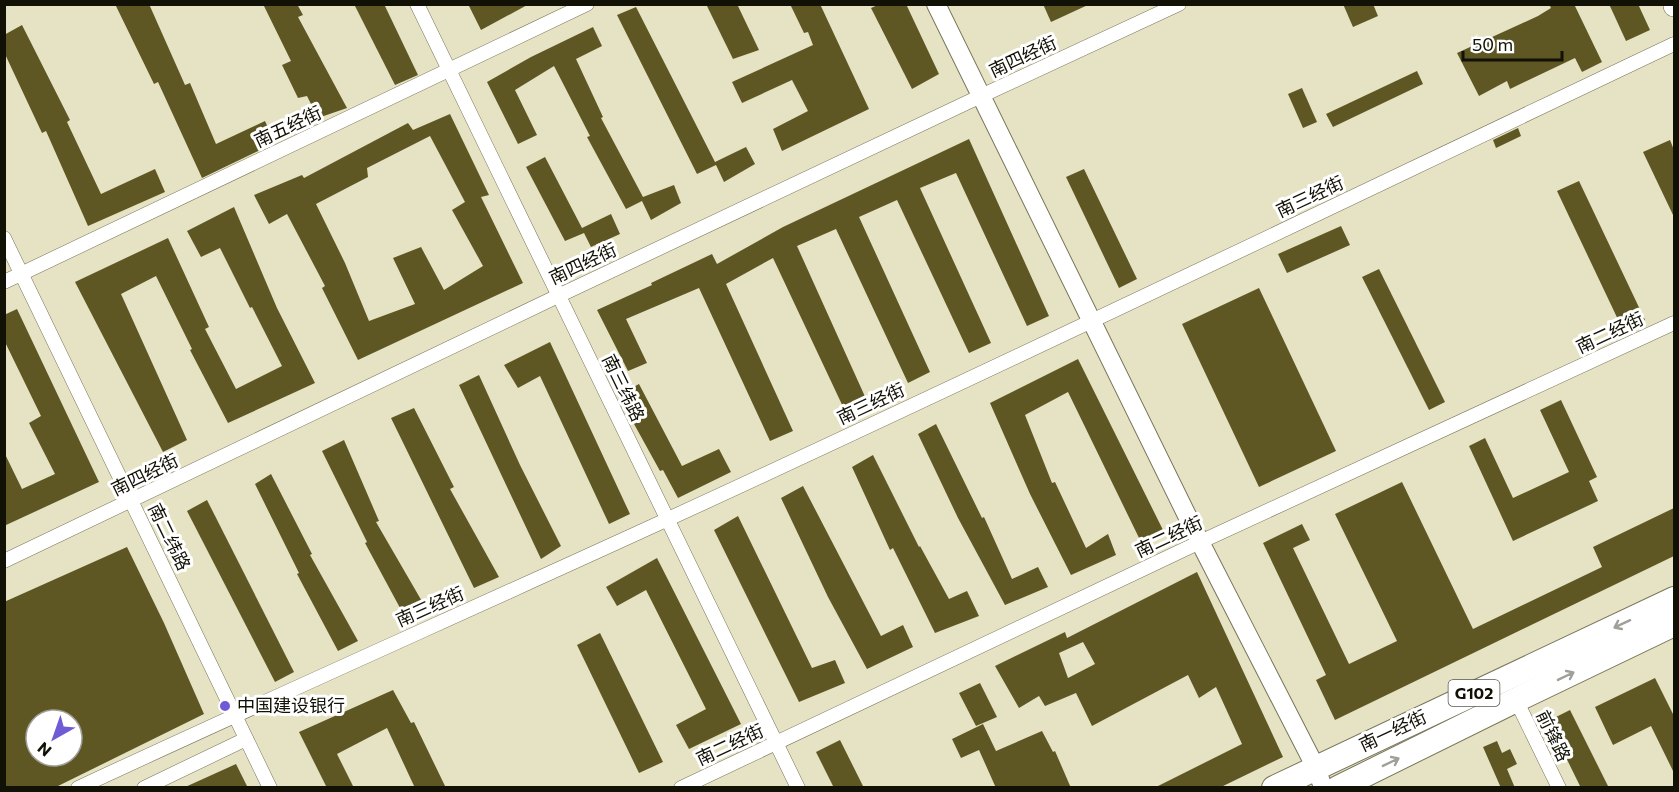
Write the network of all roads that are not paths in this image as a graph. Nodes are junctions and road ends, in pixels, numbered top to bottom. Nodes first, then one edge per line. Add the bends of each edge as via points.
1 (417, 4) edge
2 (587, 4) edge
3 (936, 4) edge
4 (1179, 4) edge
5 (1674, 44) edge
6 (448, 70) junction
7 (981, 96) junction
8 (4, 238) edge
9 (22, 273) junction
10 (4, 282) edge
11 (558, 296) junction
12 (1091, 321) junction
13 (1674, 323) edge
14 (132, 501) junction
15 (668, 520) junction
16 (1200, 542) junction
17 (4, 561) edge
18 (1674, 599) edge
19 (1674, 624) edge
20 (1516, 700) junction
21 (234, 715) junction
22 (246, 740) junction
23 (776, 742) junction
24 (1319, 777) edge
25 (78, 788) edge
26 (144, 788) edge
27 (270, 788) edge
28 (681, 788) edge
29 (798, 788) edge
30 (1274, 788) edge
31 (1338, 788) edge
32 (1559, 788) edge

1 - 6 street, 南三纬路
2 - 6 street, 南五经街
3 - 7 street
4 - 7 street, 南四经街
5 - 12 street, 南三经街
6 - 9 street, 南五经街
6 - 11 street, 南三纬路
7 - 11 street, 南四经街
7 - 12 street
8 - 9 street, 南二纬路
9 - 10 street, 南五经街
9 - 14 street, 南二纬路
11 - 14 street, 南四经街
11 - 15 street, 南三纬路
12 - 15 street, 南三经街
12 - 16 street
13 - 16 street, 南二经街
14 - 17 street, 南四经街
14 - 21 street, 南二纬路
15 - 21 street, 南三经街
15 - 23 street, 南三纬路
16 - 23 street, 南二经街
16 - 24 street
18 -> 24 highway, 南一经街 / G102
20 -> 19 highway, 南一经街 / G102
31 -> 20 highway, 南一经街 / G102
20 - 32 street, 前锋路
21 - 22 street, 南二纬路
21 - 25 street, 南三经街
22 - 26 street
22 - 27 street, 南二纬路
23 - 28 street, 南二经街
23 - 29 street, 南三纬路
24 - 30 highway, 南一经街 / G102

